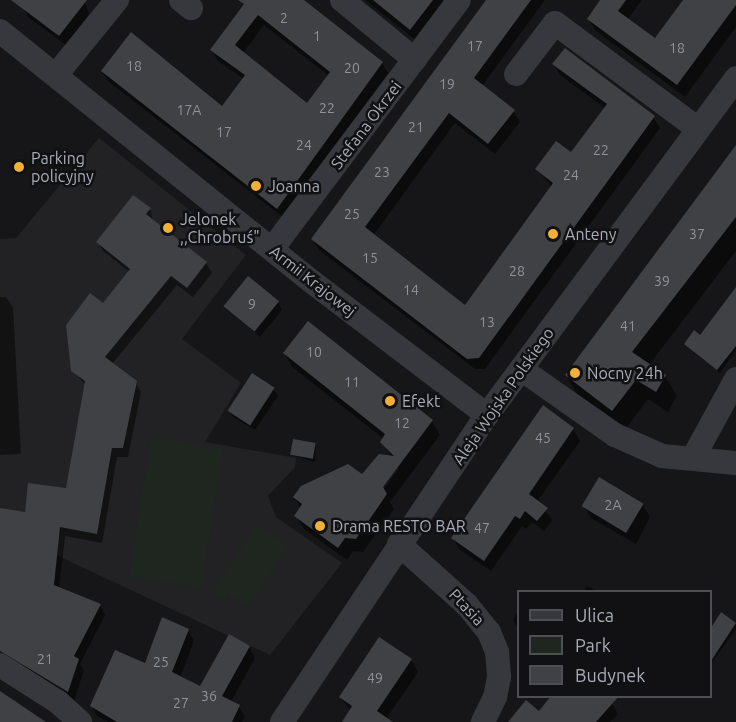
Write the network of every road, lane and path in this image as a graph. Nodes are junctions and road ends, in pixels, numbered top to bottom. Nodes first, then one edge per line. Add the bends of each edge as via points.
1 (117, 0) edge
2 (342, 0) edge
3 (459, 0) edge
4 (0, 31) edge
5 (415, 60) junction
6 (516, 74) dead end
7 (56, 75) junction
8 (736, 78) edge
9 (698, 129) junction
10 (273, 249) junction
11 (521, 369) junction
12 (736, 379) edge
13 (487, 415) junction
14 (693, 458) junction
15 (736, 463) edge
16 (399, 544) junction
17 (0, 665) edge
18 (71, 720) edge
19 (282, 722) edge
20 (483, 722) edge

1 - 7 street
2 - 5 street
3 - 5 street, Stefana Okrzei
4 - 7 street, Armii Krajowej
5 - 10 street, Stefana Okrzei
6 - 9 street via 555,23
7 - 10 street, Armii Krajowej
8 - 9 street, Aleja Wojska Polskiego
9 - 11 street, Aleja Wojska Polskiego
10 - 13 street, Armii Krajowej
11 - 13 street, Aleja Wojska Polskiego
11 - 14 street via 615,435 662,456
12 - 14 street
13 - 16 street, Aleja Wojska Polskiego
14 - 15 street
16 - 19 street, Aleja Wojska Polskiego
16 - 20 street, Ptasia via 461,599 489,632 497,652 499,677
17 - 18 street via 58,702

